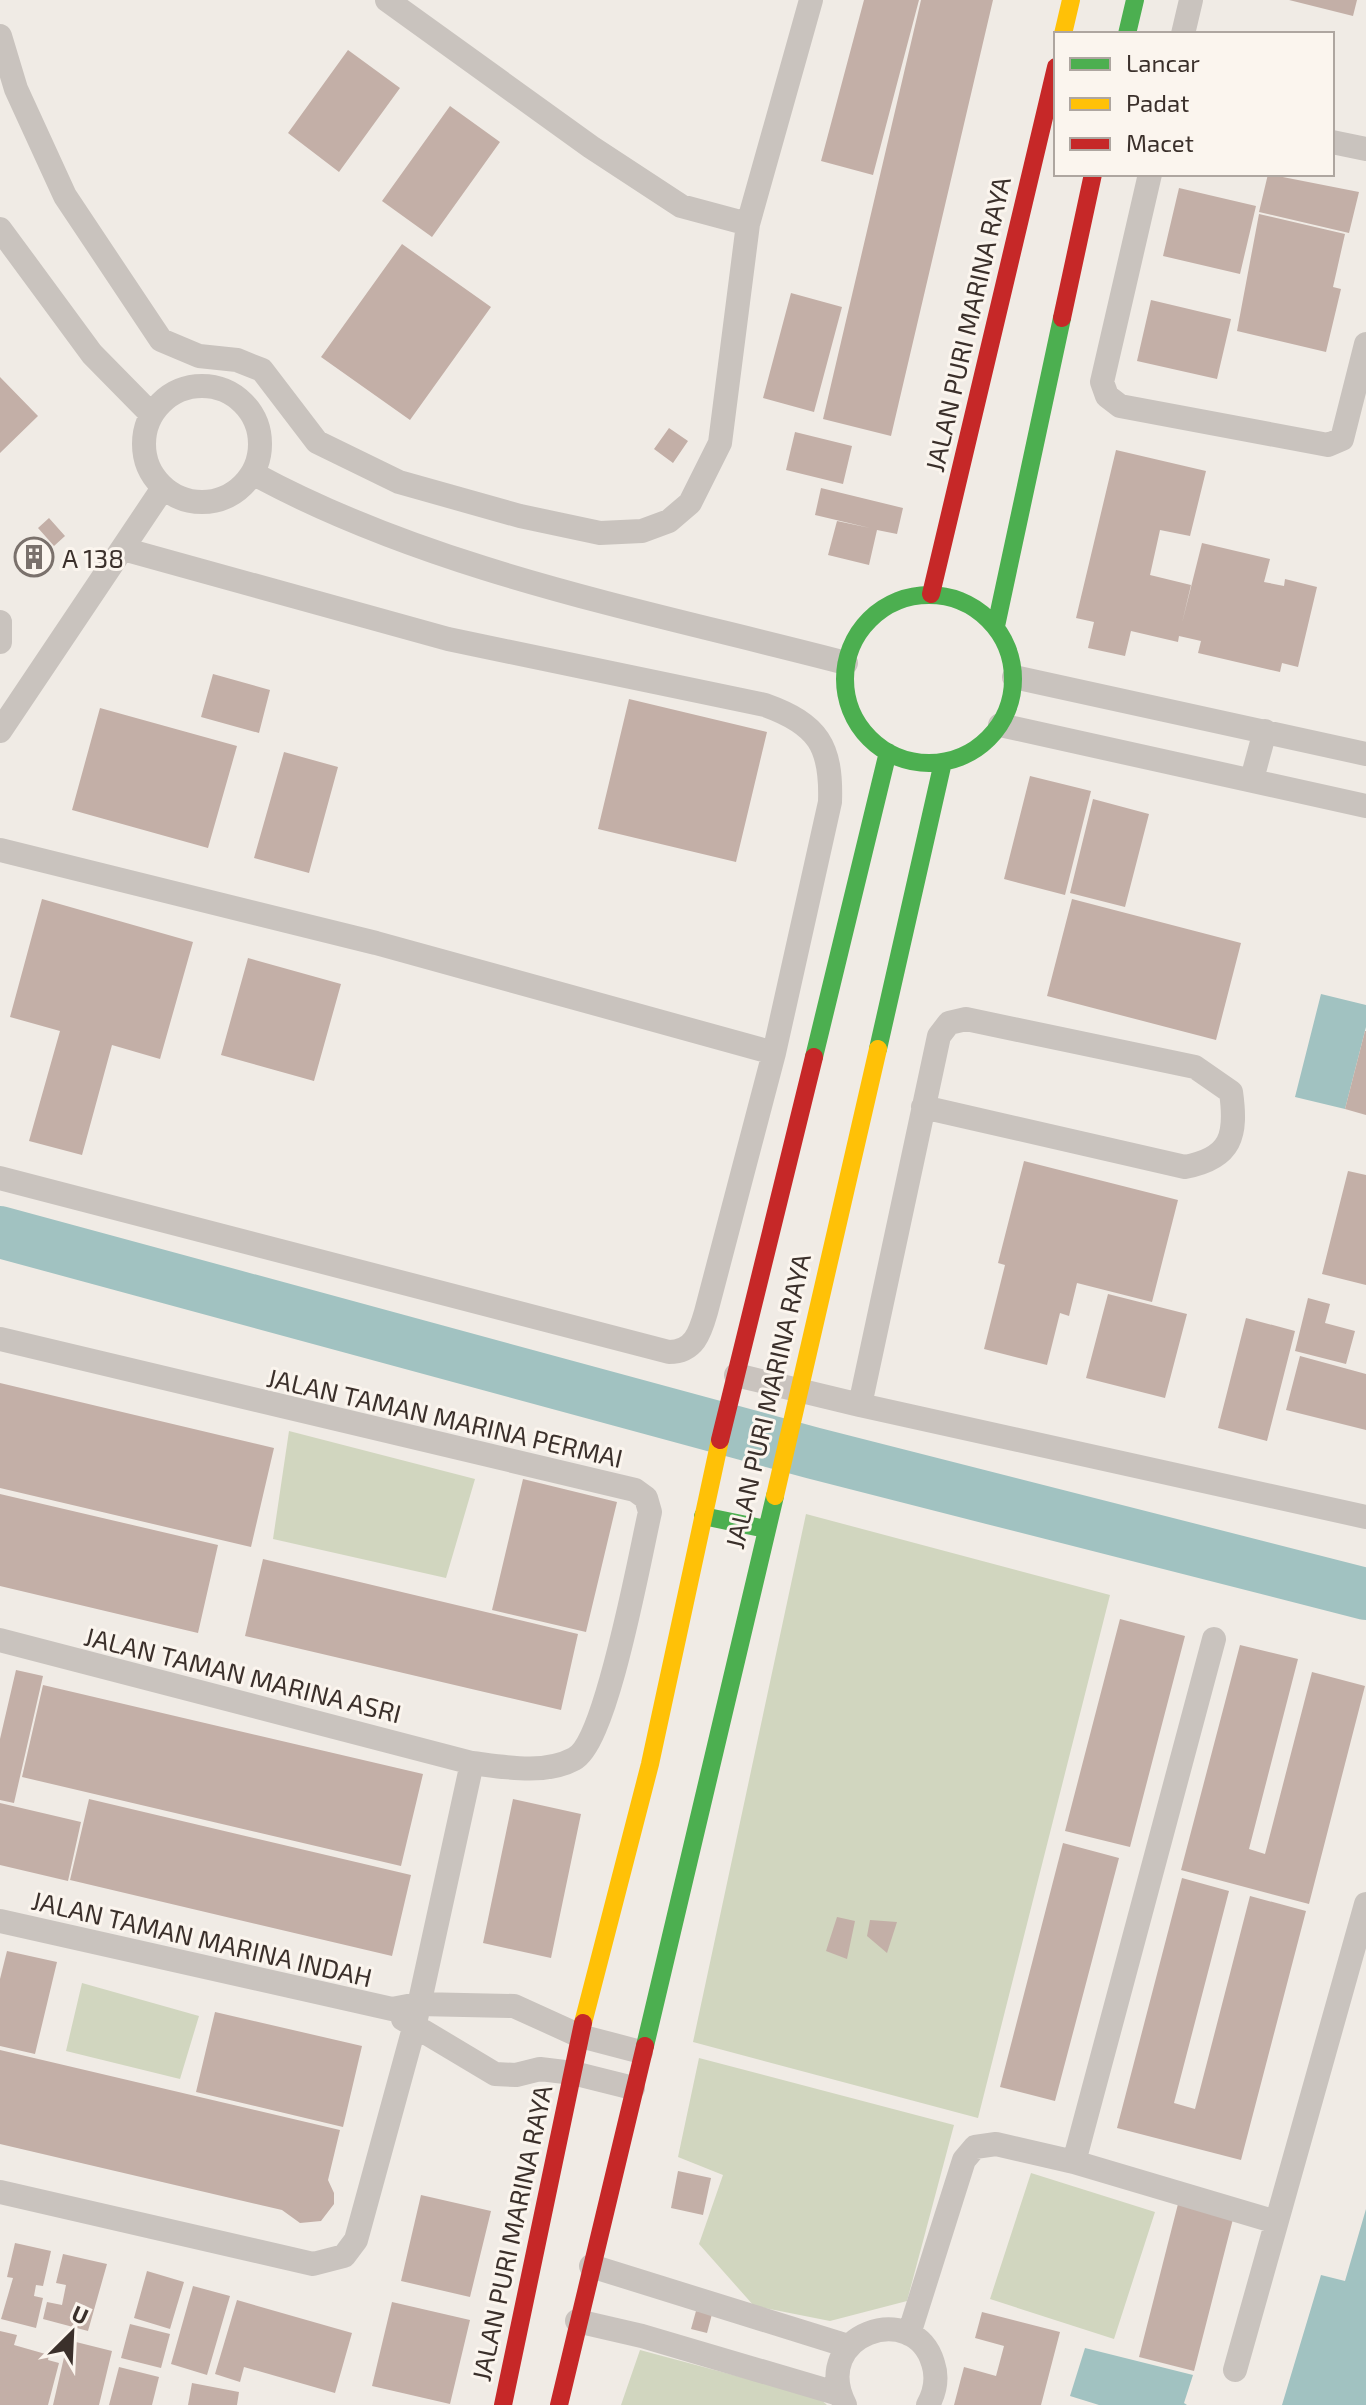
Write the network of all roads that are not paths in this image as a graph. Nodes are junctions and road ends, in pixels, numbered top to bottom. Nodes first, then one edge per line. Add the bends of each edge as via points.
1 (387, 0) edge
2 (811, 0) edge
3 (1071, 0) edge
4 (1135, 0) edge
5 (1191, 0) edge
6 (1063, 32) edge
7 (1127, 32) edge
8 (1183, 32) edge
9 (0, 36) edge
10 (1054, 75) edge
11 (1334, 142) edge
12 (1366, 149) edge
13 (1093, 176) edge
14 (1150, 176) edge
15 (748, 224) junction
16 (0, 229) edge
17 (1366, 344) edge
18 (151, 414) junction
19 (254, 474) junction
20 (163, 488) junction
21 (123, 549) junction
22 (931, 594) junction
23 (0, 622) edge
24 (996, 626) junction
25 (0, 642) edge
26 (846, 663) junction
27 (1014, 677) junction
28 (1000, 725) junction
29 (0, 731) edge
30 (1265, 731) junction
31 (888, 752) junction
32 (1366, 754) edge
33 (943, 762) junction
34 (1252, 779) junction
35 (1366, 806) edge
36 (0, 850) edge
37 (774, 1053) junction
38 (923, 1107) junction
39 (0, 1178) edge
40 (0, 1339) edge
41 (736, 1375) junction
42 (799, 1392) junction
43 (860, 1405) junction
44 (703, 1516) junction
45 (1366, 1517) edge
46 (766, 1529) junction
47 (1214, 1639) dead end
48 (0, 1640) edge
49 (472, 1763) junction
50 (1366, 1904) edge
51 (0, 1921) edge
52 (418, 2004) junction
53 (392, 2009) junction
54 (414, 2028) junction
55 (580, 2036) junction
56 (641, 2052) junction
57 (573, 2073) junction
58 (633, 2088) junction
59 (1074, 2162) junction
60 (0, 2192) edge
61 (1276, 2222) junction
62 (591, 2266) junction
63 (577, 2321) junction
64 (909, 2334) junction
65 (848, 2346) junction
66 (1235, 2370) dead end
67 (842, 2399) edge
68 (503, 2405) edge
69 (559, 2405) edge
70 (928, 2405) edge

1 - 15 street via 681,206
2 - 15 street
3 - 6 street
4 - 7 street
5 - 8 street
9 - 15 street via 16,89 65,196 161,340 199,356 237,360 262,370 317,442 399,482 520,516 600,533 642,531 669,521 690,503 720,443
10 - 22 street, JALAN PURI MARINA RAYA
11 - 12 street
13 - 24 street
14 - 17 street via 1102,382 1107,396 1120,406 1328,445 1342,439
16 - 18 street via 92,354
18 - 19 street via 169,395 194,385 220,388 243,401 258,423 261,449
18 - 20 street via 143,440 147,466
19 - 20 street via 243,487 212,503 178,498
19 - 26 street via 315,507 437,555
20 - 21 street
21 - 29 street
21 - 37 street via 448,639 792,715 816,734 831,769 830,802
22 - 24 street via 956,598
22 - 26 street via 902,598 876,613 856,635
23 - 25 street
24 - 27 street via 1009,650
26 - 31 street via 845,689 853,714 867,736
27 - 28 street via 1011,702
27 - 30 street
28 - 33 street via 965,756
28 - 34 street
30 - 32 street
30 - 34 street
31 - 33 street via 914,762
31 - 41 street, JALAN PURI MARINA RAYA
33 - 42 street, JALAN PURI MARINA RAYA
34 - 35 street
36 - 37 street via 376,943
37 - 39 street via 700,1335 675,1352
38 - 38 street via 939,1036 949,1023 966,1019 1195,1067 1231,1092 1235,1124 1220,1154 1185,1167
38 - 43 street
40 - 49 street, JALAN TAMAN MARINA PERMAI via 635,1490 646,1498 650,1512 604,1708 590,1746 555,1766 514,1769
41 - 42 street
41 - 44 street, JALAN PURI MARINA RAYA
42 - 43 street
42 - 46 street, JALAN PURI MARINA RAYA
43 - 45 street
44 - 46 street
44 - 55 street, JALAN PURI MARINA RAYA via 650,1764
46 - 56 street, JALAN PURI MARINA RAYA
47 - 59 street
48 - 49 street, JALAN TAMAN MARINA ASRI
49 - 52 street
50 - 61 street
51 - 53 street, JALAN TAMAN MARINA INDAH
52 - 53 street, JALAN TAMAN MARINA INDAH
52 - 54 street
52 - 55 street, JALAN TAMAN MARINA INDAH via 514,2006
53 - 54 street, JALAN TAMAN MARINA INDAH
54 - 57 street, JALAN TAMAN MARINA INDAH via 495,2074 540,2069
54 - 60 street via 356,2240 344,2256 313,2264
55 - 56 street
55 - 57 street, JALAN PURI MARINA RAYA
56 - 58 street, JALAN PURI MARINA RAYA
57 - 58 street, JALAN PURI MARINA RAYA
57 - 68 street, JALAN PURI MARINA RAYA
58 - 62 street, JALAN PURI MARINA RAYA
59 - 61 street
59 - 64 street via 996,2144 975,2147 964,2160
61 - 66 street
62 - 63 street, JALAN PURI MARINA RAYA
62 - 65 street
63 - 67 street
63 - 69 street, JALAN PURI MARINA RAYA
64 - 65 street via 877,2330
64 - 70 street via 933,2360 936,2378
65 - 67 street via 838,2369

